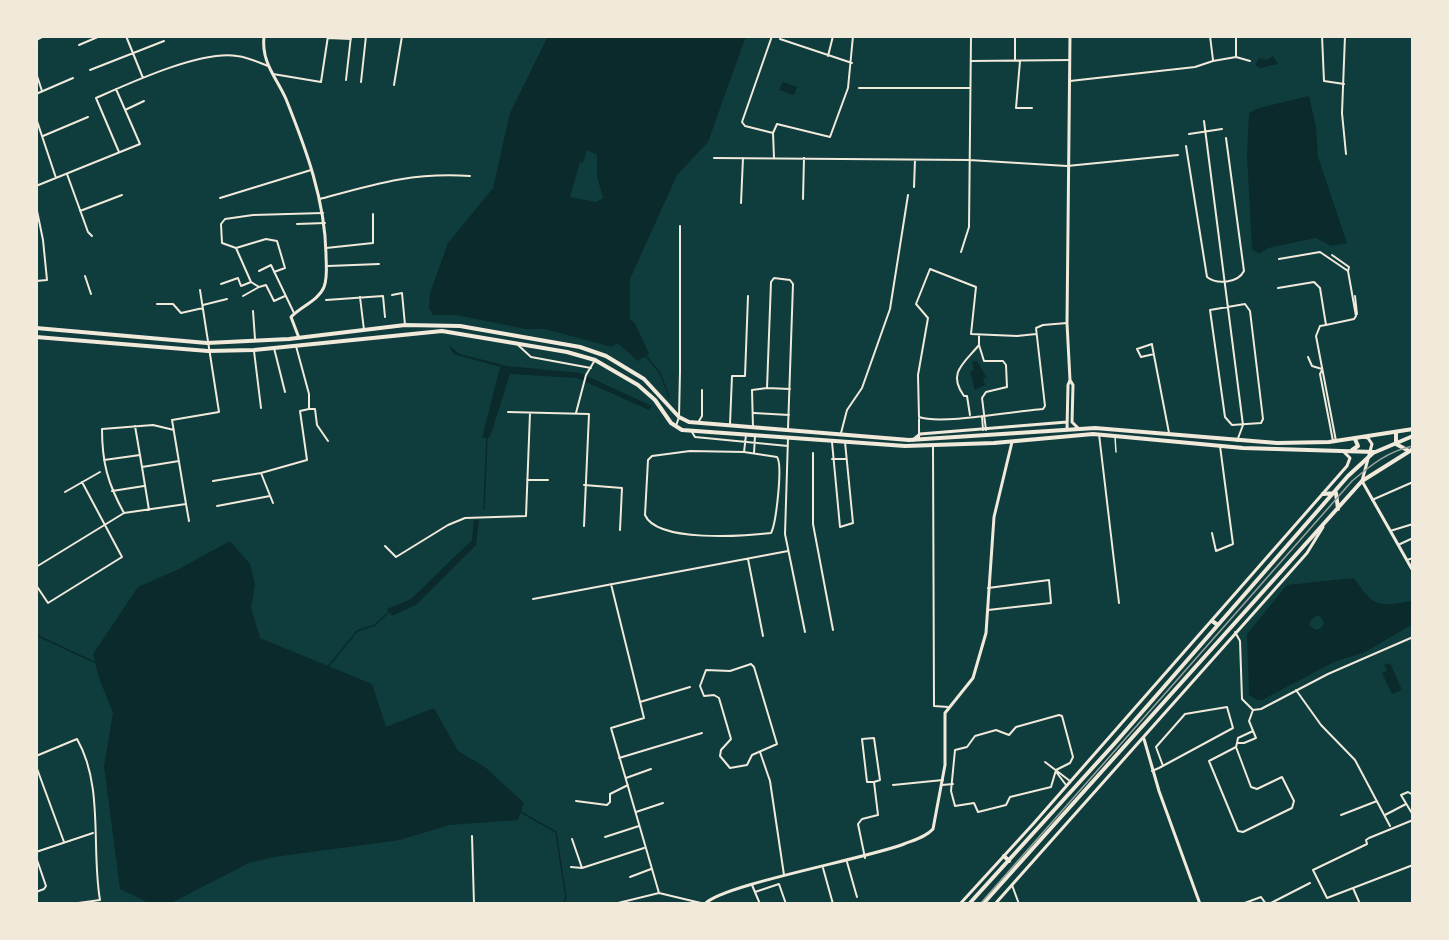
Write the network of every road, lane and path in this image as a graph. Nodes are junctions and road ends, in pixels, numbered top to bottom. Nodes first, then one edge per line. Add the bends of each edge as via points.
1 (45, 36) edge
2 (100, 36) edge
3 (126, 36) edge
4 (264, 36) edge
5 (366, 36) edge
6 (402, 36) edge
7 (772, 36) edge
8 (833, 36) edge
9 (853, 36) edge
10 (971, 36) edge
11 (1015, 36) edge
12 (1070, 36) edge
13 (1210, 36) edge
14 (1236, 36) edge
15 (1322, 36) edge
16 (1345, 36) edge
17 (328, 37) edge
18 (351, 38) edge
19 (780, 39) dead end
20 (36, 40) edge
21 (164, 41) dead end
22 (80, 45) dead end
23 (133, 53) junction
24 (828, 56) junction
25 (1236, 57) junction
26 (1015, 60) junction
27 (1070, 60) junction
28 (1020, 61) junction
29 (1213, 61) junction
30 (1250, 61) dead end
31 (970, 62) junction
32 (852, 63) junction
33 (268, 66) junction
34 (90, 70) dead end
35 (36, 73) edge
36 (273, 74) junction
37 (72, 78) dead end
38 (143, 78) junction
39 (346, 80) dead end
40 (1070, 81) junction
41 (361, 82) dead end
42 (1344, 84) junction
43 (394, 85) dead end
44 (859, 88) dead end
45 (970, 88) junction
46 (116, 89) junction
47 (42, 91) junction
48 (36, 94) edge
49 (144, 101) dead end
50 (1032, 108) dead end
51 (125, 110) junction
52 (88, 117) dead end
53 (36, 118) edge
54 (1203, 121) dead end
55 (1222, 129) dead end
56 (1205, 132) junction
57 (773, 133) junction
58 (1189, 134) dead end
59 (43, 136) junction
60 (1226, 138) dead end
61 (1186, 146) dead end
62 (119, 152) junction
63 (1346, 154) dead end
64 (1178, 155) dead end
65 (714, 158) dead end
66 (743, 158) junction
67 (774, 158) junction
68 (804, 158) junction
69 (915, 160) junction
70 (969, 160) junction
71 (1067, 166) junction
72 (311, 170) junction
73 (67, 174) junction
74 (470, 176) dead end
75 (56, 178) junction
76 (36, 186) edge
77 (914, 187) dead end
78 (122, 195) dead end
79 (908, 195) dead end
80 (220, 198) dead end
81 (320, 199) junction
82 (803, 199) dead end
83 (741, 203) dead end
84 (36, 206) edge
85 (80, 211) junction
86 (323, 213) junction
87 (373, 214) dead end
88 (37, 220) edge
89 (325, 223) junction
90 (297, 224) dead end
91 (680, 226) dead end
92 (92, 236) dead end
93 (236, 248) junction
94 (326, 248) junction
95 (961, 252) dead end
96 (1332, 255) dead end
97 (1279, 259) dead end
98 (379, 264) dead end
99 (326, 266) junction
100 (259, 271) dead end
101 (1348, 271) junction
102 (274, 272) junction
103 (85, 276) dead end
104 (36, 281) edge
105 (251, 282) junction
106 (1224, 282) junction
107 (221, 284) dead end
108 (259, 287) junction
109 (1278, 288) dead end
110 (200, 290) dead end
111 (91, 294) dead end
112 (392, 295) dead end
113 (243, 296) dead end
114 (285, 296) junction
115 (748, 296) dead end
116 (1355, 296) dead end
117 (360, 297) junction
118 (227, 299) dead end
119 (326, 300) dead end
120 (157, 304) dead end
121 (1226, 306) junction
122 (203, 307) junction
123 (252, 311) dead end
124 (294, 313) junction
125 (385, 316) dead end
126 (1356, 316) junction
127 (1067, 323) junction
128 (405, 325) junction
129 (1326, 325) junction
130 (36, 328) edge
131 (364, 330) junction
132 (85, 332) junction
133 (1036, 334) junction
134 (979, 336) junction
135 (36, 337) edge
136 (299, 338) junction
137 (85, 341) junction
138 (255, 342) junction
139 (207, 343) junction
140 (517, 343) junction
141 (979, 345) junction
142 (296, 346) junction
143 (274, 348) junction
144 (254, 350) junction
145 (208, 351) junction
146 (1154, 354) junction
147 (1308, 357) dead end
148 (595, 360) junction
149 (591, 368) junction
150 (1322, 369) junction
151 (1071, 380) junction
152 (767, 388) junction
153 (790, 389) junction
154 (702, 390) dead end
155 (285, 392) dead end
156 (261, 408) dead end
157 (309, 410) junction
158 (508, 412) dead end
159 (530, 412) junction
160 (576, 413) junction
161 (754, 413) junction
162 (789, 415) junction
163 (970, 416) junction
164 (983, 416) junction
165 (679, 417) junction
166 (919, 417) junction
167 (689, 422) junction
168 (1068, 422) junction
169 (1056, 423) junction
170 (697, 424) junction
171 (1243, 425) junction
172 (135, 426) junction
173 (730, 426) junction
174 (675, 427) junction
175 (753, 428) junction
176 (1078, 428) junction
177 (174, 429) junction
178 (1060, 429) junction
179 (1067, 429) junction
180 (1413, 429) edge
181 (984, 430) junction
182 (690, 431) junction
183 (788, 431) junction
184 (1396, 432) junction
185 (920, 434) junction
186 (1099, 434) junction
187 (746, 435) junction
188 (755, 436) junction
189 (841, 436) junction
190 (1115, 436) junction
191 (1170, 436) junction
192 (1413, 436) edge
193 (1363, 437) junction
194 (788, 438) junction
195 (1354, 439) junction
196 (913, 440) junction
197 (919, 440) junction
198 (328, 441) dead end
199 (1335, 441) junction
200 (832, 442) junction
201 (845, 442) junction
202 (1012, 442) junction
203 (1240, 442) junction
204 (745, 443) junction
205 (755, 443) junction
206 (788, 446) junction
207 (1220, 446) junction
208 (1398, 446) junction
209 (933, 447) junction
210 (1342, 450) junction
211 (1411, 450) edge
212 (1351, 451) junction
213 (744, 452) junction
214 (1116, 452) dead end
215 (754, 453) junction
216 (813, 453) dead end
217 (1371, 453) junction
218 (140, 455) junction
219 (832, 459) junction
220 (846, 459) junction
221 (104, 460) junction
222 (179, 461) junction
223 (142, 467) junction
224 (100, 472) dead end
225 (261, 473) junction
226 (527, 480) junction
227 (548, 480) dead end
228 (82, 482) junction
229 (213, 482) dead end
230 (1362, 482) junction
231 (1413, 482) edge
232 (584, 485) junction
233 (145, 486) junction
234 (112, 491) junction
235 (65, 492) dead end
236 (1323, 494) junction
237 (270, 496) junction
238 (1372, 500) junction
239 (273, 502) dead end
240 (186, 504) junction
241 (217, 506) dead end
242 (148, 510) junction
243 (1338, 510) junction
244 (124, 513) junction
245 (189, 521) dead end
246 (1413, 525) edge
247 (105, 526) junction
248 (584, 526) dead end
249 (1323, 527) junction
250 (620, 530) dead end
251 (1390, 531) junction
252 (1212, 533) dead end
253 (1413, 538) edge
254 (1398, 545) junction
255 (385, 546) dead end
256 (788, 551) junction
257 (1413, 558) edge
258 (748, 559) junction
259 (1407, 560) junction
260 (36, 567) edge
261 (1413, 571) edge
262 (611, 584) junction
263 (36, 585) edge
264 (988, 588) junction
265 (37, 590) edge
266 (533, 599) dead end
267 (1119, 603) dead end
268 (988, 610) junction
269 (1212, 621) junction
270 (1218, 625) junction
271 (833, 630) dead end
272 (805, 632) dead end
273 (1235, 633) junction
274 (764, 636) dead end
275 (1413, 637) edge
276 (690, 687) dead end
277 (1296, 690) junction
278 (640, 702) junction
279 (948, 707) junction
280 (1253, 710) junction
281 (1253, 731) junction
282 (702, 733) dead end
283 (1144, 738) junction
284 (1237, 745) junction
285 (1135, 748) junction
286 (1145, 749) junction
287 (760, 752) junction
288 (36, 756) edge
289 (1160, 757) junction
290 (620, 758) junction
291 (1149, 761) junction
292 (1045, 762) dead end
293 (36, 766) edge
294 (1163, 766) junction
295 (651, 769) dead end
296 (1056, 770) junction
297 (1152, 771) junction
298 (626, 778) junction
299 (943, 780) junction
300 (1071, 781) junction
301 (874, 782) junction
302 (953, 784) junction
303 (628, 785) junction
304 (893, 785) dead end
305 (942, 785) junction
306 (1066, 786) junction
307 (1413, 795) edge
308 (576, 801) dead end
309 (1377, 801) junction
310 (663, 803) dead end
311 (1406, 804) junction
312 (636, 812) junction
313 (1341, 815) dead end
314 (1385, 815) junction
315 (1413, 815) edge
316 (1413, 820) edge
317 (639, 826) junction
318 (1390, 826) dead end
319 (93, 833) junction
320 (472, 837) dead end
321 (605, 837) dead end
322 (572, 839) dead end
323 (64, 842) junction
324 (644, 848) junction
325 (36, 852) edge
326 (1004, 856) junction
327 (36, 858) edge
328 (864, 858) junction
329 (1009, 861) junction
330 (847, 862) junction
331 (1413, 865) edge
332 (571, 867) dead end
333 (582, 868) junction
334 (823, 868) junction
335 (651, 869) junction
336 (630, 877) dead end
337 (784, 877) junction
338 (1310, 883) dead end
339 (752, 885) junction
340 (1012, 885) junction
341 (1353, 888) junction
342 (36, 892) edge
343 (754, 892) junction
344 (659, 893) junction
345 (857, 897) dead end
346 (71, 904) edge
347 (215, 904) edge
348 (218, 904) edge
349 (474, 904) edge
350 (614, 904) edge
351 (705, 904) edge
352 (760, 904) edge
353 (786, 904) edge
354 (833, 904) edge
355 (960, 904) edge
356 (969, 904) edge
357 (983, 904) edge
358 (995, 904) edge
359 (1019, 904) edge
360 (1200, 904) edge
361 (1242, 904) edge
362 (1268, 904) edge
363 (1359, 904) edge

1 - 20 street
2 - 22 street
3 - 23 street
4 - 33 street via 262,50
5 - 41 street
6 - 43 street
7 - 57 street via 742,122
8 - 24 street
9 - 32 street
10 - 31 street
11 - 26 street
12 - 27 street
13 - 29 street
14 - 25 street
15 - 42 street via 1324,81
16 - 42 street
17 - 18 street
17 - 36 street via 321,82
18 - 39 street
19 - 24 street
21 - 23 street
23 - 34 street
23 - 38 street
24 - 32 street
25 - 29 street
25 - 30 street
26 - 28 street
26 - 31 street
27 - 28 street
27 - 40 street
28 - 50 street via 1016,108
29 - 40 street via 1195,67
31 - 45 street
32 - 57 street via 849,88 830,137 777,124
33 - 36 street
33 - 38 street via 236,55 204,59
35 - 47 street
36 - 72 street
37 - 47 street
38 - 46 street
40 - 71 street
42 - 63 street
44 - 45 street
45 - 70 street
46 - 51 street
46 - 62 street via 96,98
47 - 48 street
49 - 51 street
51 - 62 street via 140,144
52 - 59 street
53 - 59 street
54 - 56 street
55 - 56 street
56 - 58 street
56 - 106 street
57 - 67 street
59 - 75 street
60 - 106 street via 1244,271 1239,278
61 - 106 street via 1207,277
62 - 73 street
64 - 71 street
65 - 66 street
66 - 67 street
66 - 83 street
67 - 68 street
68 - 69 street
68 - 82 street
69 - 70 street
69 - 77 street
70 - 71 street
70 - 95 street via 969,227
71 - 127 street
72 - 80 street
72 - 81 street
73 - 75 street
73 - 85 street
74 - 81 street via 433,174 398,179
75 - 76 street
78 - 85 street
79 - 189 street via 890,309 862,388 847,410
81 - 86 street
84 - 88 street
85 - 92 street
86 - 89 street
86 - 93 street via 225,219 220,224 220,239
87 - 94 street via 374,243
88 - 104 street via 47,280
89 - 90 street
89 - 94 street
91 - 165 street
93 - 102 street via 266,239 277,241 285,268
93 - 105 street
94 - 99 street
96 - 101 street via 1349,267
97 - 101 street via 1320,252
98 - 99 street
99 - 124 street via 324,287
100 - 102 street via 271,265
101 - 126 street
102 - 114 street
103 - 111 street
105 - 107 street via 241,286 238,278
105 - 108 street
106 - 121 street
108 - 113 street
108 - 114 street via 266,285 274,301
109 - 129 street via 1316,283
110 - 122 street
112 - 128 street via 402,293
114 - 124 street
115 - 173 street via 745,376 732,375
116 - 126 street
117 - 119 street
117 - 125 street via 383,296
117 - 131 street
118 - 122 street
120 - 122 street via 172,304 182,313
121 - 171 street
121 - 171 street via 1212,308 1209,315 1225,417 1228,424
121 - 171 street via 1245,304 1250,311 1263,419 1261,423
122 - 139 street
123 - 138 street
124 - 136 street via 291,317
126 - 129 street
127 - 133 street via 1037,326
127 - 151 street
128 - 131 main road
128 - 165 main road via 460,326 586,349 644,379
129 - 150 street via 1320,326 1316,336
130 - 132 main road
131 - 136 main road
132 - 137 main road
132 - 139 main road
133 - 134 street
133 - 164 street via 1045,406
134 - 141 street
134 - 166 street via 970,331 976,287 930,269 916,304 928,318 918,375
135 - 137 main road
136 - 138 main road
137 - 145 main road
138 - 139 main road
139 - 145 street
140 - 142 main road via 424,331
140 - 148 main road
140 - 149 street via 531,357
141 - 163 street via 956,377 957,386 967,396
141 - 164 street via 984,361 1003,361 1006,365 1007,387 986,392 982,398
142 - 143 main road
142 - 157 street
143 - 144 main road
143 - 155 street
144 - 145 main road
144 - 156 street
145 - 177 street via 219,412 172,420
146 - 146 street via 1151,344 1137,349 1141,357
146 - 191 street
147 - 150 street via 1312,366
148 - 149 street
148 - 174 main road via 649,394
149 - 160 street
150 - 199 street
151 - 168 street
151 - 176 street via 1072,422
152 - 153 street
152 - 153 street via 774,278 793,284
152 - 161 street via 752,390
153 - 162 street
154 - 170 street via 702,416
157 - 198 street via 315,409 317,425
157 - 225 street via 300,411 307,460
158 - 159 street
159 - 160 street
159 - 226 street
160 - 232 street via 589,414
161 - 162 street
161 - 175 street
162 - 183 street
163 - 164 street
163 - 166 street via 932,420
164 - 181 street
165 - 167 main road
165 - 174 street
166 - 185 street
167 - 170 main road
167 - 182 main road
168 - 169 street
168 - 179 street
169 - 178 main road
169 - 181 street
170 - 173 main road
171 - 203 street
172 - 177 street
172 - 218 street
172 - 221 street via 102,429
173 - 175 main road
174 - 182 main road
175 - 183 main road
176 - 179 main road
176 - 191 main road
177 - 222 street
178 - 179 main road
178 - 197 main road
180 - 184 main road
181 - 185 street
182 - 187 main road
182 - 204 street via 695,437
183 - 189 main road
184 - 193 main road
184 - 208 main road
185 - 196 street
185 - 197 street
186 - 190 main road
186 - 202 main road
186 - 267 street
187 - 188 main road
187 - 204 street
188 - 194 main road
188 - 205 street
189 - 196 main road
190 - 207 main road
190 - 214 lane
191 - 203 main road
192 - 270 main road via 1383,448 1362,463
193 - 195 main road
193 - 217 street via 1372,444
194 - 200 main road
194 - 206 street
195 - 199 main road
195 - 212 main road via 1358,446
196 - 197 main road
199 - 203 main road
200 - 201 main road
200 - 219 street
201 - 209 main road
201 - 220 street
202 - 209 main road
202 - 264 street via 994,517
204 - 205 street
204 - 213 street
205 - 206 street
205 - 215 street
206 - 256 street
207 - 210 main road
207 - 252 street via 1233,544 1216,551
208 - 211 main road
208 - 217 main road
209 - 279 street via 934,706
210 - 212 main road
210 - 236 street via 1349,456 1349,464
211 - 230 main road
212 - 217 main road
213 - 215 street
213 - 215 street via 690,451 650,458 647,520 678,533 771,533 780,462 772,454
216 - 271 street via 813,524
217 - 230 street
218 - 221 street
218 - 223 street
219 - 220 street
219 - 220 street via 840,526 853,523
221 - 234 street
222 - 223 street
222 - 240 street
223 - 233 street
224 - 228 street
225 - 229 street
225 - 237 street
226 - 227 street
226 - 255 street via 526,516 477,516 448,525 396,557
228 - 235 street
228 - 247 street
230 - 238 street
230 - 243 main road
231 - 238 street
232 - 248 street
232 - 250 street via 622,488
233 - 234 street
233 - 242 street
234 - 244 street
236 - 243 main road via 1336,493
236 - 269 street
237 - 239 street
237 - 241 street
238 - 251 street
240 - 242 street
240 - 245 street
242 - 244 street
243 - 249 main road
244 - 247 street
246 - 251 street
247 - 260 street
247 - 265 street via 122,558 48,603
249 - 273 street via 1306,553
249 - 357 main road
251 - 254 street
253 - 254 street
254 - 259 street
256 - 258 street
256 - 272 street
257 - 259 street
258 - 262 street
258 - 274 street
259 - 261 street
262 - 266 street
262 - 278 street
263 - 265 street
264 - 268 street
264 - 268 street via 1049,580 1051,603
268 - 279 street via 986,633 973,678
269 - 270 main road
269 - 300 street
270 - 329 main road
273 - 280 street via 1240,641 1242,699
273 - 283 street
275 - 277 street
276 - 278 street
277 - 280 street
277 - 309 street via 1321,725 1355,760
278 - 290 street via 644,718 611,728
279 - 299 street
280 - 281 street via 1249,721
281 - 284 street via 1238,738
281 - 284 street via 1256,738
282 - 290 street
283 - 285 street
283 - 286 street
284 - 284 street via 1209,761 1238,831 1243,832 1292,808 1294,801 1282,777 1252,788
285 - 286 street
285 - 340 street
286 - 291 street
287 - 287 street via 752,755 747,765 736,768 722,761 721,750 731,739 719,698 701,692 706,670 730,671 751,664 754,667 777,744
287 - 337 street via 770,781
288 - 319 street via 78,741 91,781
289 - 291 street
289 - 294 street
289 - 294 street via 1156,747 1182,716 1227,707 1233,728
290 - 298 street
291 - 297 street
292 - 296 street
293 - 323 street
294 - 297 street
295 - 298 street
296 - 300 street
296 - 302 street via 1048,789 1010,797 1006,805 978,812 974,803 955,806
296 - 302 street via 1070,763 1073,756 1059,715 1016,727 1009,735 996,730 975,736 967,747 955,750
296 - 306 street
297 - 360 street
298 - 303 street
299 - 304 street
299 - 305 street
300 - 306 street
301 - 301 street via 880,780 874,738 862,739 867,782
301 - 328 street via 878,816 860,821 857,826
302 - 305 street
303 - 308 street via 610,794 607,805
303 - 312 street
305 - 328 street via 930,832
306 - 326 street
307 - 311 street via 1401,795
309 - 313 street
309 - 314 street
310 - 312 street
311 - 314 street
311 - 315 street
312 - 317 street
314 - 318 street
316 - 341 street via 1369,838 1367,844 1313,870 1325,898
317 - 321 street
317 - 324 street
319 - 323 street
319 - 346 street via 100,900
320 - 349 street
322 - 333 street
323 - 325 street
324 - 333 street
324 - 335 street
326 - 329 main road
326 - 355 street
327 - 342 street via 46,886
328 - 330 street
329 - 356 main road
330 - 334 street
330 - 345 street
331 - 341 street
332 - 333 street
334 - 337 street
334 - 354 street
335 - 336 street
335 - 344 street
337 - 339 street
338 - 362 street
339 - 343 street
339 - 351 street
340 - 358 street
340 - 359 street
341 - 363 street
343 - 352 street
343 - 353 street via 779,884
344 - 350 street
344 - 351 street
347 - 348 lane
361 - 362 street via 1261,897

